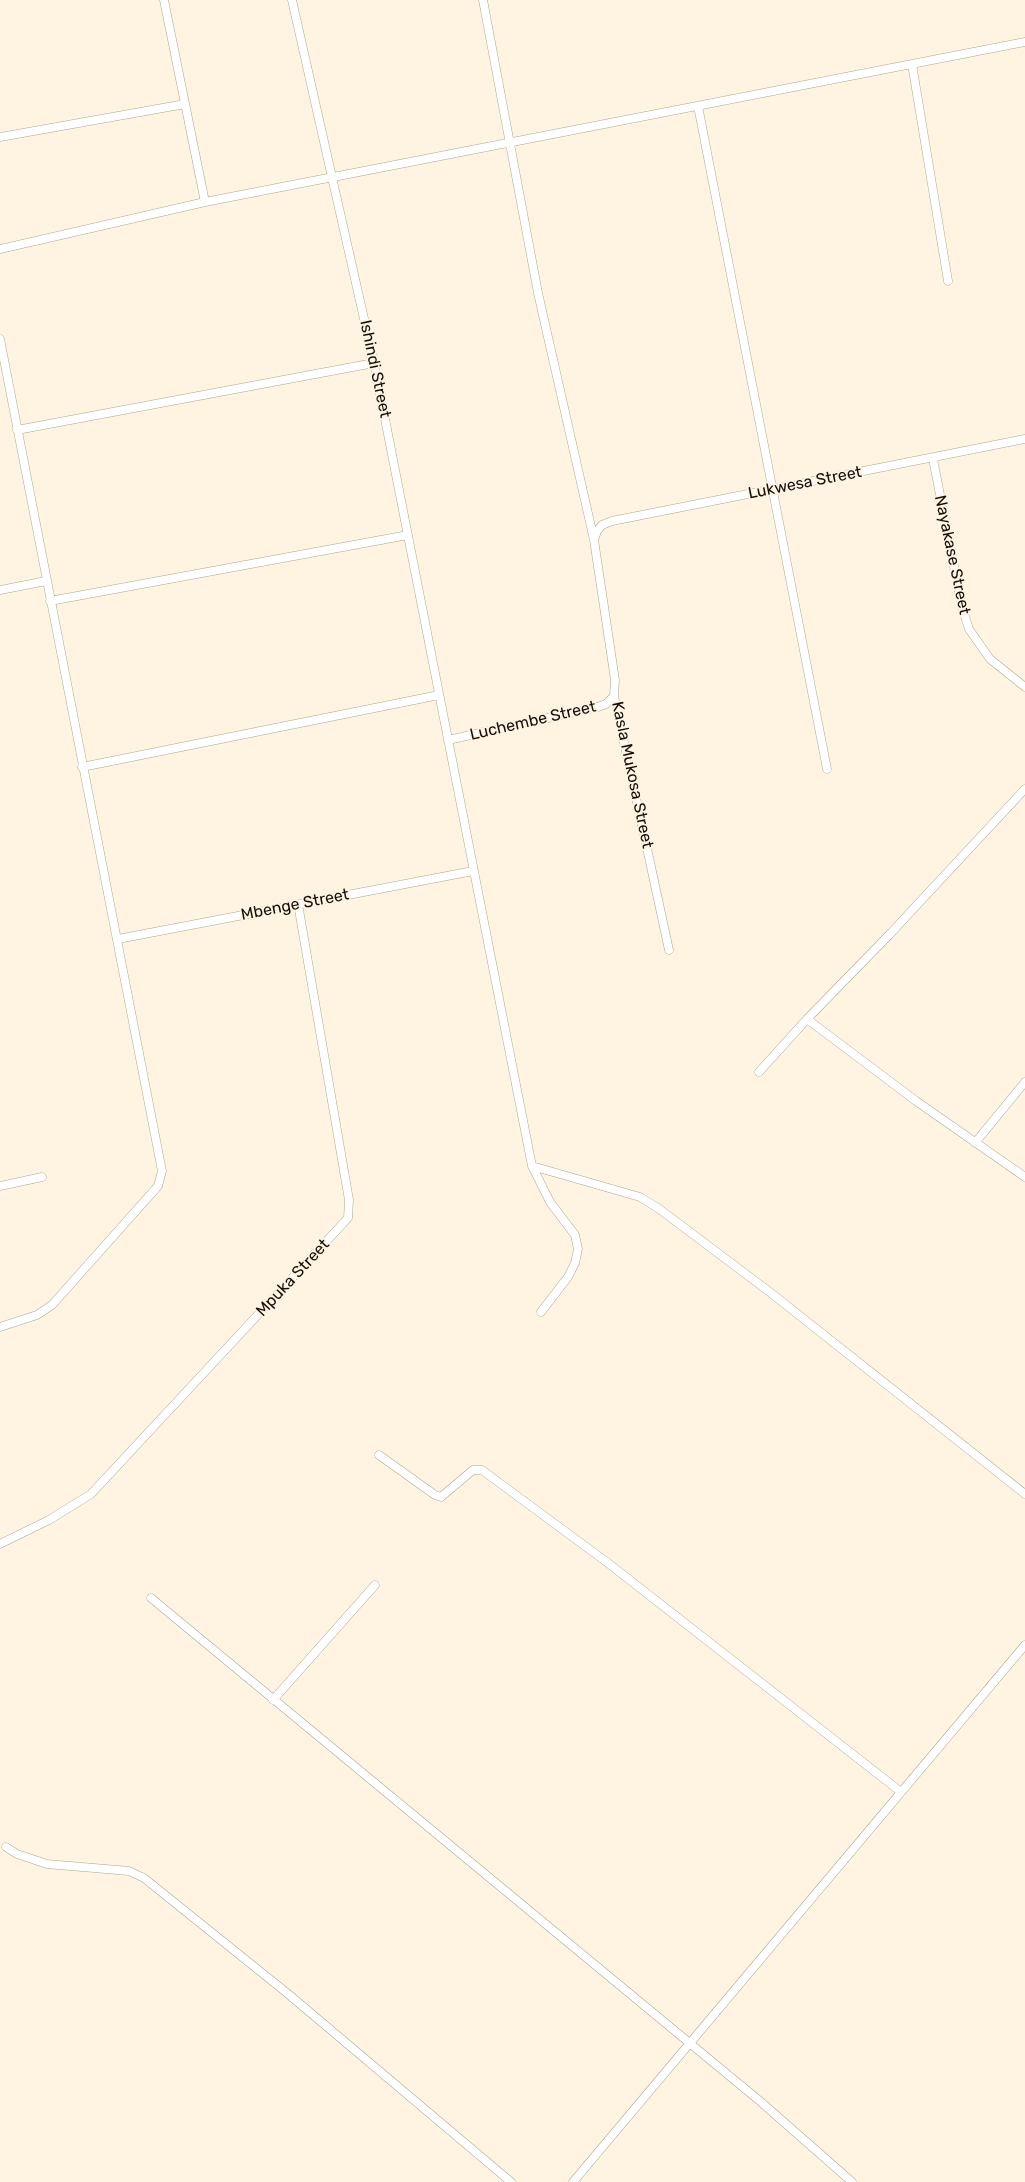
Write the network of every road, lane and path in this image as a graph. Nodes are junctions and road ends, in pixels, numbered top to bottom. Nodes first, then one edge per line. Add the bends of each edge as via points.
1 (164, 0) edge
2 (292, 0) edge
3 (483, 0) edge
4 (1025, 42) edge
5 (912, 64) junction
6 (185, 104) junction
7 (698, 106) junction
8 (0, 136) edge
9 (511, 142) junction
10 (333, 176) junction
11 (205, 202) junction
12 (0, 249) edge
13 (948, 281) dead end
14 (0, 339) edge
15 (374, 363) junction
16 (17, 430) junction
17 (1025, 439) edge
18 (932, 459) junction
19 (772, 488) junction
20 (408, 535) junction
21 (594, 540) junction
22 (46, 581) junction
23 (0, 590) edge
24 (50, 601) junction
25 (1025, 687) edge
26 (439, 695) junction
27 (614, 696) junction
28 (448, 740) junction
29 (82, 767) junction
30 (827, 769) dead end
31 (1025, 789) edge
32 (473, 871) junction
33 (298, 904) junction
34 (118, 939) junction
35 (669, 950) dead end
36 (807, 1019) junction
37 (759, 1072) dead end
38 (1025, 1082) edge
39 (975, 1143) junction
40 (532, 1166) junction
41 (42, 1177) dead end
42 (1025, 1177) edge
43 (0, 1186) edge
44 (541, 1312) dead end
45 (0, 1327) edge
46 (379, 1454) dead end
47 (1025, 1494) edge
48 (0, 1544) edge
49 (375, 1585) dead end
50 (151, 1598) dead end
51 (1025, 1645) edge
52 (273, 1700) junction
53 (901, 1792) junction
54 (6, 1847) dead end
55 (689, 2044) junction
56 (512, 2182) edge
57 (573, 2182) edge
58 (852, 2182) edge

1 - 6 street
2 - 10 street, Ishindi Street
3 - 9 street, Kasla Mukosa Street
4 - 5 street
5 - 7 street
5 - 13 street
6 - 8 street
6 - 11 street
7 - 9 street
7 - 19 street
9 - 10 street
9 - 21 street, Kasla Mukosa Street via 538,294
10 - 11 street
10 - 15 street, Ishindi Street
11 - 12 street
14 - 16 street
15 - 16 street
15 - 20 street, Ishindi Street
16 - 22 street
17 - 18 street, Lukwesa Street
18 - 19 street, Lukwesa Street
18 - 25 street, Nayakase Street via 969,629 990,659
19 - 21 street, Lukwesa Street via 612,521 602,525
19 - 30 street
20 - 24 street
20 - 26 street, Ishindi Street
21 - 27 street, Kasla Mukosa Street via 616,680
22 - 23 street
22 - 24 street
24 - 29 street
26 - 28 street, Ishindi Street
26 - 29 street
27 - 28 street, Luchembe Street via 598,707
27 - 35 street, Kasla Mukosa Street
28 - 32 street, Ishindi Street
29 - 34 street
31 - 36 street
32 - 33 street, Mbenge Street
32 - 40 street, Ishindi Street
33 - 34 street, Mbenge Street
33 - 48 street, Mpuka Street via 349,1200 348,1218 92,1494
34 - 45 street via 162,1171 160,1181 52,1305 37,1315
36 - 37 street
36 - 39 street
38 - 39 street
39 - 42 street
40 - 44 street, Ishindi Street via 550,1202 576,1235 578,1249 568,1277
40 - 47 street via 640,1197 658,1208
41 - 43 street
46 - 53 street via 441,1497 473,1470 482,1470 608,1563
49 - 52 street
50 - 52 street
51 - 53 street
52 - 55 street
53 - 55 street
54 - 56 street via 47,1864 128,1871 144,1878
55 - 57 street
55 - 58 street

